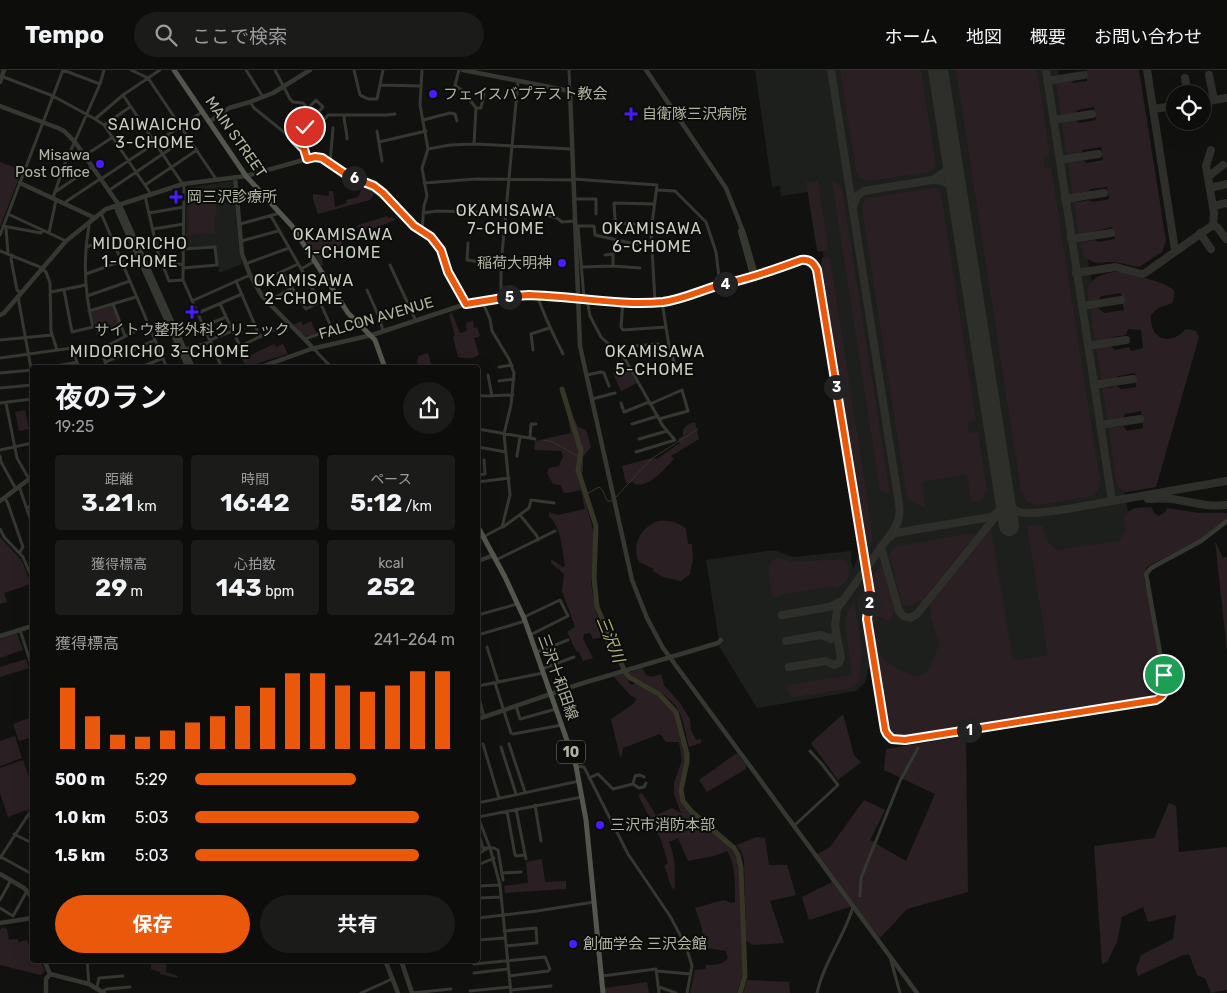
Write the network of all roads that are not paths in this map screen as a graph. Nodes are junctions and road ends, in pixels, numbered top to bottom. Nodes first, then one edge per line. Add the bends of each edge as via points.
1 (4, 70) edge
2 (63, 70) edge
3 (104, 70) edge
4 (131, 70) edge
5 (160, 70) edge
6 (174, 70) edge
7 (246, 70) edge
8 (275, 70) edge
9 (310, 70) edge
10 (354, 70) edge
11 (383, 70) edge
12 (422, 70) edge
13 (458, 70) edge
14 (463, 70) edge
15 (569, 70) edge
16 (646, 70) edge
17 (304, 72) edge
18 (482, 72) edge
19 (1, 78) edge
20 (148, 78) junction
21 (518, 81) junction
22 (100, 84) junction
23 (380, 86) junction
24 (420, 86) junction
25 (283, 87) junction
26 (570, 91) junction
27 (484, 94) dead end
28 (123, 95) junction
29 (53, 96) junction
30 (263, 97) junction
31 (250, 102) junction
32 (0, 106) edge
33 (130, 107) junction
34 (308, 108) junction
35 (476, 108) junction
36 (202, 112) junction
37 (87, 114) junction
38 (395, 114) dead end
39 (344, 115) junction
40 (95, 119) junction
41 (423, 120) junction
42 (457, 121) dead end
43 (43, 122) junction
44 (209, 122) junction
45 (104, 125) junction
46 (181, 126) junction
47 (333, 128) dead end
48 (377, 130) dead end
49 (286, 132) junction
50 (426, 132) junction
51 (113, 137) junction
52 (188, 137) junction
53 (294, 139) junction
54 (347, 139) dead end
55 (75, 142) junction
56 (379, 142) junction
57 (155, 143) junction
58 (474, 144) junction
59 (302, 146) junction
60 (512, 146) junction
61 (428, 149) junction
62 (572, 149) junction
63 (197, 150) junction
64 (162, 155) junction
65 (84, 156) junction
66 (307, 159) junction
67 (128, 160) junction
68 (382, 160) dead end
69 (330, 164) junction
70 (92, 167) junction
71 (171, 167) junction
72 (136, 172) junction
73 (246, 176) junction
74 (236, 177) junction
75 (100, 179) junction
76 (509, 179) junction
77 (216, 180) junction
78 (573, 180) junction
79 (424, 182) junction
80 (20, 183) junction
81 (183, 184) junction
82 (145, 185) junction
83 (657, 190) junction
84 (108, 191) junction
85 (55, 192) junction
86 (151, 194) junction
87 (145, 196) junction
88 (55, 199) junction
89 (574, 199) junction
90 (64, 203) junction
91 (655, 204) junction
92 (117, 205) junction
93 (184, 207) junction
94 (101, 213) junction
95 (149, 213) junction
96 (280, 213) junction
97 (423, 213) junction
98 (505, 213) junction
99 (8, 214) junction
100 (596, 214) dead end
101 (270, 216) junction
102 (94, 218) junction
103 (739, 219) junction
104 (88, 223) junction
105 (184, 224) junction
106 (240, 224) junction
107 (576, 224) junction
108 (653, 224) junction
109 (5, 227) junction
110 (153, 229) junction
111 (43, 230) junction
112 (422, 230) junction
113 (278, 231) junction
114 (50, 233) junction
115 (0, 235) edge
116 (112, 238) junction
117 (241, 240) junction
118 (66, 241) junction
119 (468, 243) dead end
120 (651, 243) junction
121 (86, 247) junction
122 (289, 248) junction
123 (183, 249) junction
124 (0, 251) edge
125 (10, 255) junction
126 (605, 255) dead end
127 (315, 261) junction
128 (122, 262) junction
129 (245, 264) junction
130 (298, 264) junction
131 (162, 265) junction
132 (390, 265) dead end
133 (501, 265) junction
134 (183, 266) junction
135 (582, 266) junction
136 (613, 266) junction
137 (43, 268) junction
138 (640, 268) dead end
139 (750, 268) junction
140 (301, 269) junction
141 (282, 272) junction
142 (86, 274) junction
143 (747, 274) junction
144 (250, 275) junction
145 (756, 275) junction
146 (183, 280) junction
147 (130, 281) junction
148 (236, 281) junction
149 (733, 282) junction
150 (255, 284) junction
151 (86, 285) junction
152 (720, 286) junction
153 (292, 288) junction
154 (64, 290) junction
155 (367, 290) dead end
156 (51, 292) junction
157 (242, 294) junction
158 (538, 295) junction
159 (20, 296) junction
160 (87, 296) junction
161 (137, 296) junction
162 (501, 298) junction
163 (577, 298) junction
164 (586, 299) junction
165 (192, 300) junction
166 (482, 301) junction
167 (623, 301) junction
168 (267, 302) junction
169 (320, 302) junction
170 (655, 302) junction
171 (662, 302) junction
172 (113, 304) junction
173 (220, 304) junction
174 (466, 304) junction
175 (89, 311) junction
176 (198, 313) junction
177 (0, 315) edge
178 (226, 317) junction
179 (416, 321) junction
180 (288, 323) junction
181 (149, 324) junction
182 (204, 326) junction
183 (666, 327) junction
184 (549, 328) junction
185 (232, 330) junction
186 (384, 332) junction
187 (52, 335) junction
188 (372, 335) junction
189 (125, 336) junction
190 (260, 337) junction
191 (26, 338) junction
192 (0, 340) edge
193 (155, 340) junction
194 (305, 340) junction
195 (211, 341) junction
196 (240, 346) junction
197 (634, 346) dead end
198 (669, 346) junction
199 (184, 348) junction
200 (314, 349) junction
201 (57, 350) junction
202 (534, 350) dead end
203 (29, 354) junction
204 (563, 354) dead end
205 (218, 357) junction
206 (0, 358) edge
207 (163, 358) junction
208 (77, 362) junction
209 (106, 362) junction
210 (31, 365) edge
211 (62, 365) edge
212 (78, 365) edge
213 (106, 365) edge
214 (146, 365) edge
215 (166, 365) edge
216 (187, 365) edge
217 (192, 365) edge
218 (221, 365) edge
219 (267, 365) edge
220 (329, 365) edge
221 (384, 365) edge
222 (512, 365) junction
223 (675, 365) dead end
224 (499, 367) dead end
225 (30, 371) edge
226 (0, 373) edge
227 (488, 375) dead end
228 (587, 375) junction
229 (514, 379) junction
230 (499, 381) dead end
231 (30, 385) edge
232 (609, 386) dead end
233 (0, 388) edge
234 (616, 393) dead end
235 (480, 395) edge
236 (492, 396) junction
237 (513, 396) junction
238 (30, 399) edge
239 (592, 399) junction
240 (6, 402) junction
241 (0, 403) edge
242 (621, 403) dead end
243 (650, 403) junction
244 (658, 418) junction
245 (536, 424) dead end
246 (632, 424) dead end
247 (480, 429) edge
248 (667, 431) junction
249 (504, 434) junction
250 (520, 437) junction
251 (530, 438) junction
252 (535, 439) dead end
253 (639, 439) dead end
254 (30, 443) edge
255 (14, 447) junction
256 (480, 447) edge
257 (0, 450) edge
258 (506, 452) junction
259 (636, 452) dead end
260 (0, 456) edge
261 (517, 456) dead end
262 (484, 460) dead end
263 (480, 474) edge
264 (30, 477) edge
265 (509, 478) junction
266 (30, 479) edge
267 (480, 482) edge
268 (18, 488) junction
269 (5, 498) junction
270 (0, 501) edge
271 (554, 503) dead end
272 (30, 506) edge
273 (27, 508) junction
274 (520, 515) junction
275 (30, 518) edge
276 (1227, 521) edge
277 (502, 527) junction
278 (0, 529) edge
279 (480, 531) edge
280 (555, 532) dead end
281 (483, 537) junction
282 (538, 540) junction
283 (20, 552) junction
284 (495, 558) junction
285 (480, 561) edge
286 (30, 572) edge
287 (518, 604) junction
288 (480, 614) edge
289 (524, 619) junction
290 (30, 627) edge
291 (20, 630) junction
292 (480, 634) edge
293 (530, 635) junction
294 (0, 636) edge
295 (568, 640) dead end
296 (721, 640) dead end
297 (487, 646) dead end
298 (537, 652) junction
299 (574, 657) dead end
300 (670, 657) junction
301 (30, 661) edge
302 (543, 671) junction
303 (496, 682) junction
304 (480, 684) edge
305 (551, 694) junction
306 (480, 702) edge
307 (516, 706) junction
308 (557, 709) junction
309 (503, 710) junction
310 (484, 717) junction
311 (480, 718) edge
312 (562, 725) junction
313 (483, 744) dead end
314 (509, 744) dead end
315 (501, 747) dead end
316 (918, 748) dead end
317 (810, 751) dead end
318 (576, 766) junction
319 (644, 777) dead end
320 (589, 778) junction
321 (579, 781) junction
322 (646, 783) dead end
323 (633, 784) junction
324 (525, 792) junction
325 (516, 794) junction
326 (582, 797) junction
327 (499, 798) junction
328 (480, 803) edge
329 (535, 805) junction
330 (516, 809) junction
331 (30, 811) edge
332 (507, 811) junction
333 (480, 817) edge
334 (480, 823) edge
335 (795, 825) junction
336 (14, 834) junction
337 (480, 840) edge
338 (542, 841) dead end
339 (30, 843) edge
340 (489, 848) junction
341 (480, 853) edge
342 (0, 857) edge
343 (494, 858) junction
344 (480, 865) edge
345 (521, 872) dead end
346 (30, 873) edge
347 (0, 874) edge
348 (500, 874) junction
349 (11, 880) junction
350 (503, 880) dead end
351 (500, 885) junction
352 (480, 886) edge
353 (27, 890) junction
354 (30, 894) edge
355 (860, 896) dead end
356 (501, 897) junction
357 (480, 898) edge
358 (0, 900) edge
359 (594, 902) junction
360 (853, 907) junction
361 (0, 908) edge
362 (503, 915) junction
363 (30, 918) edge
364 (480, 918) edge
365 (0, 923) edge
366 (504, 931) junction
367 (505, 938) junction
368 (480, 940) edge
369 (506, 946) junction
370 (888, 952) junction
371 (508, 960) junction
372 (45, 963) edge
373 (87, 963) edge
374 (385, 963) edge
375 (402, 963) edge
376 (474, 964) dead end
377 (508, 969) junction
378 (657, 971) junction
379 (474, 973) dead end
380 (50, 974) junction
381 (691, 974) junction
382 (123, 976) dead end
383 (509, 976) junction
384 (601, 977) junction
385 (392, 979) junction
386 (89, 984) junction
387 (551, 986) dead end
388 (97, 987) junction
389 (130, 987) dead end
390 (659, 987) junction
391 (451, 989) dead end
392 (511, 990) edge
393 (470, 991) dead end
394 (104, 992) edge
395 (46, 993) edge
396 (361, 993) edge
397 (398, 993) edge
398 (412, 993) edge
399 (603, 993) edge
400 (659, 993) edge
401 (676, 993) edge
402 (687, 993) edge
403 (817, 993) edge
404 (900, 993) edge
405 (917, 993) edge

1 - 19 street
2 - 22 street
2 - 29 street
3 - 22 street
4 - 20 street
5 - 20 street
6 - 36 main road, MAIN STREET
7 - 30 street
8 - 25 street
9 - 17 street
10 - 23 street via 362,97 377,99
11 - 23 street
12 - 24 street
13 - 35 street via 455,85
14 - 18 street
15 - 26 street
16 - 103 street via 726,188
17 - 25 street
18 - 21 street
19 - 29 street
20 - 28 street
20 - 46 street
21 - 26 street
21 - 60 street
22 - 37 street
23 - 24 street
24 - 41 street
25 - 30 street
25 - 34 street via 293,102 303,102
26 - 62 street
27 - 35 street via 481,108
28 - 33 street
28 - 40 street
29 - 37 street
29 - 43 street
30 - 31 street
31 - 44 street via 229,108
31 - 49 street
32 - 43 street
33 - 45 street
33 - 57 street
34 - 49 street
34 - 53 street via 316,100 323,107
35 - 58 street
36 - 44 main road, MAIN STREET
36 - 46 street
37 - 40 street
37 - 55 street
38 - 39 street
39 - 54 street
39 - 59 street via 328,115
40 - 45 street
41 - 42 street via 450,113 455,114
41 - 50 street
43 - 55 street via 64,131
43 - 80 street
44 - 73 main road, MAIN STREET
45 - 51 street
46 - 52 street
46 - 57 street
47 - 69 street
48 - 56 street
49 - 53 street
50 - 56 street
50 - 61 street
51 - 65 street
51 - 67 street
52 - 63 street
52 - 64 street
53 - 59 street
55 - 65 street
55 - 85 street
56 - 68 street
57 - 64 street
57 - 67 street
58 - 60 street
58 - 61 street
59 - 66 street
60 - 62 street
60 - 76 street
61 - 79 street via 422,168
62 - 78 street
63 - 71 street
63 - 77 street
64 - 71 street
64 - 72 street
65 - 70 street
66 - 69 street via 318,157
66 - 73 street
67 - 72 street
67 - 75 street
69 - 112 street via 378,189
70 - 75 street
70 - 85 street
71 - 81 street
71 - 82 street
72 - 82 street
72 - 84 street
73 - 74 street
73 - 96 main road, MAIN STREET
74 - 77 street
74 - 106 street
75 - 84 street
75 - 90 street
76 - 78 street
76 - 79 street
76 - 98 street
77 - 81 street
78 - 83 street via 657,185
78 - 89 street
79 - 97 street via 427,196
80 - 88 street
80 - 99 street
81 - 86 street
81 - 93 street
82 - 86 street
83 - 91 street
83 - 152 street via 675,191 706,222 716,252
84 - 92 street
85 - 88 street
86 - 87 street
87 - 92 street
87 - 95 street
88 - 90 street
88 - 114 street
89 - 100 street via 596,200
89 - 107 street
90 - 102 street
91 - 108 street
91 - 108 street via 614,203 617,223
92 - 94 street
92 - 199 street
92 - 216 street via 116,210
93 - 95 street
93 - 105 street
94 - 102 street
94 - 116 street
95 - 110 street
96 - 101 street
96 - 127 main road, MAIN STREET
97 - 98 street
97 - 112 street
98 - 107 street via 543,214
98 - 133 street
99 - 109 street
99 - 111 street
101 - 106 street
101 - 113 street
102 - 104 street
103 - 139 street
103 - 145 street
104 - 118 street
104 - 121 street
105 - 110 street
105 - 123 street
106 - 117 street
107 - 120 street via 594,226 595,234 635,244
107 - 135 street
107 - 163 street
108 - 120 street
109 - 111 street via 40,233
109 - 115 street
109 - 125 street
110 - 131 street
111 - 114 street
112 - 174 street via 437,244
113 - 117 street
113 - 122 street
114 - 118 street
116 - 121 street
116 - 128 street
117 - 129 street
118 - 137 street
119 - 133 street via 466,260
120 - 170 street
121 - 142 street
122 - 129 street
122 - 130 street
123 - 134 street
123 - 134 street via 215,247 217,265
124 - 125 street
125 - 137 street
125 - 159 street
126 - 136 street via 613,254
127 - 140 street
127 - 188 main road, MAIN STREET via 348,313
128 - 142 street
128 - 147 street
129 - 144 street
130 - 140 street
130 - 141 street
131 - 134 street
131 - 146 street via 169,281
132 - 179 street
133 - 162 street
134 - 146 street
135 - 136 street
135 - 164 street
136 - 138 street
137 - 156 street via 49,278
137 - 159 street
139 - 143 street
139 - 145 street
140 - 169 street
141 - 150 street
141 - 153 street
142 - 151 street
143 - 145 street
143 - 149 street
144 - 148 street
144 - 150 street
145 - 149 street
145 - 276 street via 804,260 811,262 817,270 870,593 867,619 877,682 885,730 892,739 905,740 1160,698 1165,691 1165,681 1146,574 1151,568 1201,541
146 - 165 street
147 - 160 street
147 - 161 street
148 - 157 street
148 - 165 street
149 - 152 street, FALCON AVENUE
150 - 168 street
151 - 154 street
151 - 160 street
152 - 171 street, FALCON AVENUE
153 - 168 street
153 - 169 street via 306,309
154 - 156 street
154 - 175 street via 72,332 93,327
155 - 186 street
156 - 187 street
157 - 173 street
157 - 190 street
158 - 162 street, FALCON AVENUE
158 - 163 street, FALCON AVENUE
158 - 184 street
159 - 177 street
159 - 191 street
160 - 175 street
161 - 172 street
161 - 181 street
162 - 166 street, FALCON AVENUE
163 - 164 street, FALCON AVENUE
163 - 228 street via 580,346
164 - 167 street, FALCON AVENUE
164 - 243 street via 590,316 601,337 625,359
165 - 176 street
166 - 174 street, FALCON AVENUE
166 - 222 street via 492,332
167 - 170 street, FALCON AVENUE
167 - 183 street via 621,327 624,330
168 - 180 street
169 - 194 street via 332,329
170 - 171 street, FALCON AVENUE
171 - 183 street
172 - 175 street
172 - 189 street
173 - 176 street
173 - 178 street
174 - 179 street, FALCON AVENUE
176 - 182 street
178 - 182 street
178 - 185 street
179 - 186 street, FALCON AVENUE
180 - 190 street
180 - 194 street
181 - 189 street
181 - 193 street
182 - 195 street
183 - 198 street
184 - 202 street via 531,334
184 - 204 street
185 - 195 street
185 - 196 street
186 - 188 street, FALCON AVENUE
187 - 191 street
187 - 201 street
188 - 200 street, FALCON AVENUE
188 - 221 main road
189 - 209 street via 101,348
190 - 196 street
191 - 192 street
191 - 203 street
193 - 207 street
193 - 209 street
194 - 200 street
195 - 199 street
195 - 205 street
196 - 205 street
197 - 198 street
198 - 223 street
199 - 217 street
200 - 219 street, FALCON AVENUE
200 - 220 street
201 - 203 street
201 - 208 street via 72,348
203 - 206 street
203 - 210 street
205 - 218 street
207 - 214 street
207 - 215 street
208 - 211 street
208 - 212 street
209 - 213 street
222 - 224 street
222 - 229 street
225 - 226 street
227 - 236 street
228 - 232 street via 604,373
228 - 239 street
229 - 230 street
229 - 237 street
231 - 233 street
234 - 239 street
235 - 236 street
236 - 237 street
237 - 249 street
238 - 240 street
239 - 300 street via 632,580 654,634
240 - 241 street
240 - 255 street
242 - 243 street via 624,412
243 - 244 street
243 - 244 street via 682,390 688,411
244 - 246 street
244 - 248 street
245 - 251 street via 531,424
247 - 249 street
248 - 253 street
248 - 259 street via 675,440
249 - 250 street
249 - 258 street
250 - 251 street
250 - 261 street
251 - 252 street
254 - 255 street
255 - 257 street
255 - 264 street via 17,458
256 - 258 street
258 - 265 street
260 - 268 street
262 - 263 street via 485,474
265 - 267 street
265 - 277 street via 510,495
266 - 268 street
268 - 269 street
268 - 273 street
269 - 270 street
269 - 283 street via 23,547
271 - 274 street via 531,500 529,508
272 - 273 street
273 - 275 street
274 - 277 street
274 - 282 street
277 - 281 street
278 - 283 street
279 - 281 main road, 三沢十和田線 / 10
280 - 282 street
281 - 284 main road, 三沢十和田線 / 10
282 - 284 street
283 - 286 street
284 - 285 street
284 - 287 main road, 三沢十和田線 / 10
287 - 288 street
287 - 289 main road, 三沢十和田線 / 10
289 - 292 street
289 - 293 main road, 三沢十和田線 / 10
289 - 293 street via 560,600 568,616
290 - 291 street
291 - 294 street
291 - 301 street
293 - 298 main road, 三沢十和田線 / 10
295 - 298 street
296 - 300 street
297 - 303 street
298 - 302 main road, 三沢十和田線 / 10
299 - 302 street
300 - 305 street
300 - 335 street
302 - 303 street
302 - 305 main road, 三沢十和田線 / 10
303 - 304 street
303 - 309 street
305 - 307 street
305 - 308 main road, 三沢十和田線 / 10
306 - 310 street
307 - 308 street via 520,719
307 - 309 street
308 - 312 main road, 三沢十和田線 / 10
309 - 310 street
309 - 312 street via 514,734
310 - 311 street
312 - 318 main road, 三沢十和田線 / 10
313 - 327 street
314 - 324 street
315 - 325 street
316 - 355 street via 900,781 861,878
317 - 335 street via 838,785
318 - 320 street via 584,767
318 - 321 main road, 三沢十和田線 / 10
319 - 323 street via 637,775
320 - 323 street via 598,774 614,789
320 - 381 street via 628,854 675,923 690,956
321 - 324 street
321 - 326 main road, 三沢十和田線 / 10
322 - 323 street via 639,788
324 - 325 street
325 - 327 street
326 - 329 street
326 - 359 main road, 三沢十和田線 / 10
327 - 328 street
329 - 330 street
329 - 338 street
330 - 332 street
330 - 332 street via 526,857 515,855
331 - 336 street
332 - 333 street
334 - 340 street
335 - 360 street
336 - 339 street
336 - 342 street
337 - 340 street via 482,847
340 - 341 street
340 - 343 street
340 - 348 street via 497,849 499,853
342 - 346 street
343 - 344 street
343 - 348 street
345 - 348 street
347 - 349 street
348 - 350 street
348 - 351 street
349 - 353 street
349 - 358 street
351 - 352 street
351 - 356 street
353 - 354 street
353 - 361 street via 13,916
356 - 357 street
356 - 362 street
359 - 362 street
359 - 384 main road, 三沢十和田線 / 10
360 - 370 street
360 - 403 street via 848,926 827,961
362 - 364 street
362 - 366 street
363 - 365 street
366 - 367 street
366 - 369 street via 536,928 537,935 537,943
367 - 368 street
367 - 369 street
369 - 371 street
370 - 404 street
370 - 405 street
371 - 376 street
371 - 377 street
371 - 383 street via 545,957 550,969 548,972
372 - 380 street
373 - 386 street
374 - 385 street
375 - 398 street
377 - 379 street
377 - 383 street
378 - 381 street
378 - 384 street
378 - 390 street
380 - 386 street
380 - 395 street via 46,980
381 - 402 street
382 - 388 street via 99,978
383 - 392 street
384 - 399 main road, 三沢十和田線 / 10
385 - 396 street
385 - 397 street
386 - 388 street
387 - 392 street
388 - 394 street
389 - 394 street
390 - 400 street
390 - 401 street
391 - 398 street
392 - 393 street

